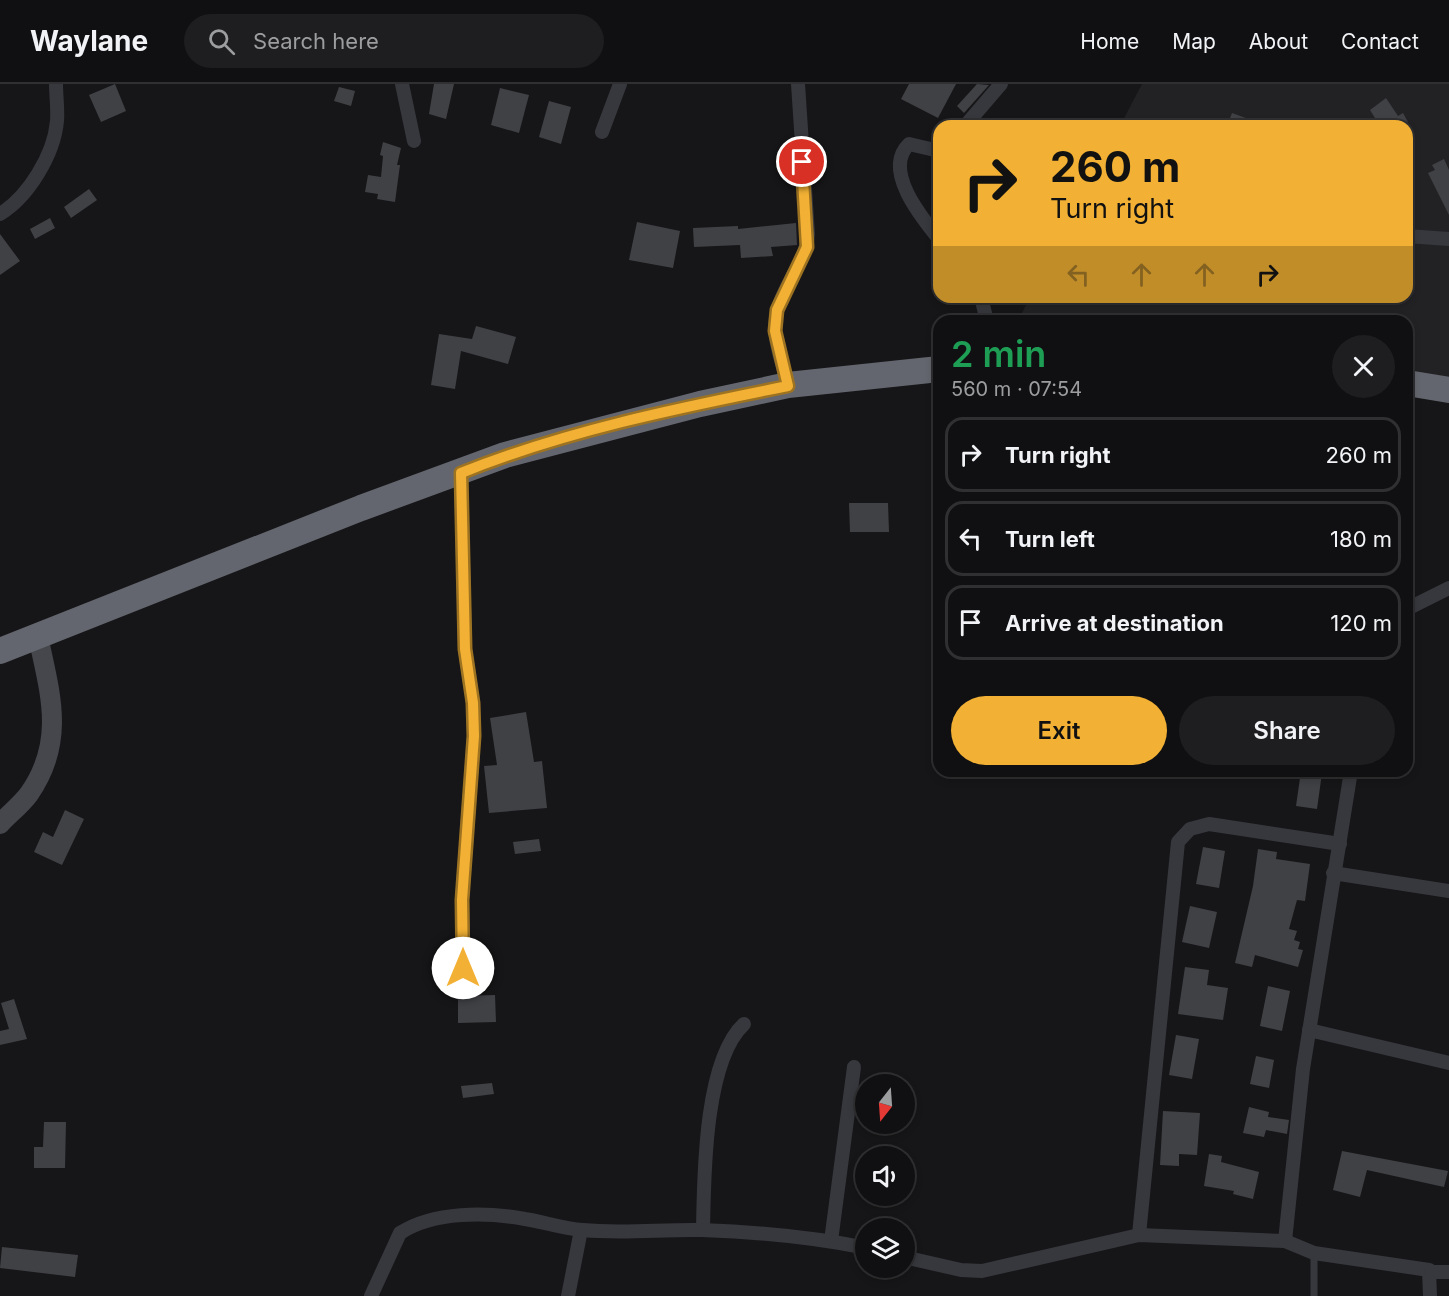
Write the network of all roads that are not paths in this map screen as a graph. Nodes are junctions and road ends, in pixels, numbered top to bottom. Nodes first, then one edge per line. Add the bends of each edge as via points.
1 (56, 84) edge
2 (402, 84) edge
3 (620, 84) edge
4 (798, 84) edge
5 (1001, 84) edge
6 (970, 120) edge
7 (602, 132) dead end
8 (414, 141) dead end
9 (933, 150) edge
10 (0, 214) edge
11 (933, 231) edge
12 (1413, 236) edge
13 (1449, 239) edge
14 (933, 370) edge
15 (1413, 384) edge
16 (788, 386) junction
17 (1449, 390) edge
18 (461, 473) junction
19 (1449, 588) edge
20 (1413, 606) edge
21 (39, 636) junction
22 (0, 651) edge
23 (1350, 777) edge
24 (0, 824) edge
25 (1340, 844) junction
26 (1333, 873) junction
27 (1449, 891) edge
28 (463, 968) dead end
29 (744, 1024) dead end
30 (1309, 1030) junction
31 (1449, 1063) edge
32 (854, 1067) dead end
33 (581, 1230) junction
34 (703, 1230) junction
35 (1139, 1235) junction
36 (831, 1241) junction
37 (1285, 1241) junction
38 (855, 1246) edge
39 (1314, 1253) junction
40 (915, 1260) edge
41 (1431, 1272) junction
42 (1449, 1272) edge
43 (371, 1296) edge
44 (568, 1296) edge
45 (1314, 1296) edge
46 (1430, 1296) edge

1 - 10 street via 57,122 51,144 29,186 13,206
2 - 8 street
3 - 7 street
4 - 16 street via 808,234 804,256 777,310 775,331
5 - 6 street
9 - 11 street via 909,144 900,160 909,197
12 - 13 street
14 - 16 highway
15 - 17 highway
16 - 18 highway via 574,435 505,455
18 - 21 highway via 361,508
18 - 28 street via 465,649 474,736 462,900
19 - 20 street
21 - 22 highway
21 - 24 street via 52,698 53,734 34,785
23 - 25 street
25 - 26 street
25 - 35 street via 1209,824 1190,829 1179,842
26 - 27 street
26 - 30 street
29 - 34 street via 731,1036 707,1126
30 - 31 street
30 - 37 street
32 - 36 street
33 - 34 street
33 - 43 street via 523,1218 482,1215 458,1216 408,1228 394,1243
33 - 44 street
34 - 36 street
35 - 37 street
35 - 40 street via 982,1271
36 - 38 street
37 - 39 street
39 - 41 street
39 - 45 lane
41 - 42 street
41 - 46 street

